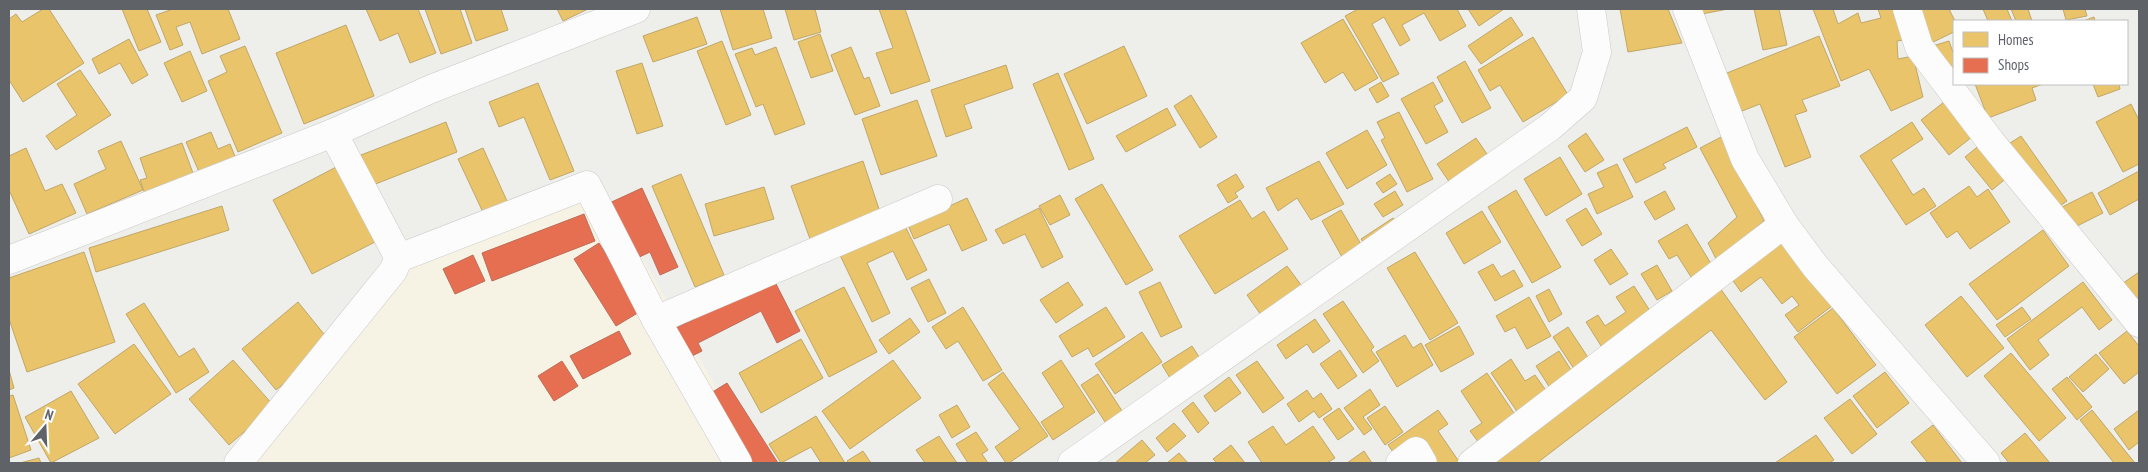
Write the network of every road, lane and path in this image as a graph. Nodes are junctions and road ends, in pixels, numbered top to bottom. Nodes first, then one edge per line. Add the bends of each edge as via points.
1 (636, 9) edge
2 (1591, 9) edge
3 (1687, 9) edge
4 (1907, 9) edge
5 (333, 133) junction
6 (938, 199) dead end
7 (1784, 224) junction
8 (399, 258) junction
9 (9, 260) edge
10 (656, 320) junction
11 (2139, 323) edge
12 (1982, 462) edge
13 (238, 463) edge
14 (738, 463) edge
15 (1072, 463) edge
16 (1400, 463) edge
17 (1423, 463) edge
18 (1472, 463) edge

1 - 5 street via 431,89
2 - 15 street via 1596,52 1583,98 1550,126
3 - 7 street via 1745,159
4 - 11 street via 1919,47 1991,142
5 - 8 street
5 - 9 street
6 - 10 street
7 - 12 street via 1814,266
7 - 18 street
8 - 10 street via 587,185
8 - 13 street via 393,271
10 - 14 street
16 - 17 street via 1416,451

